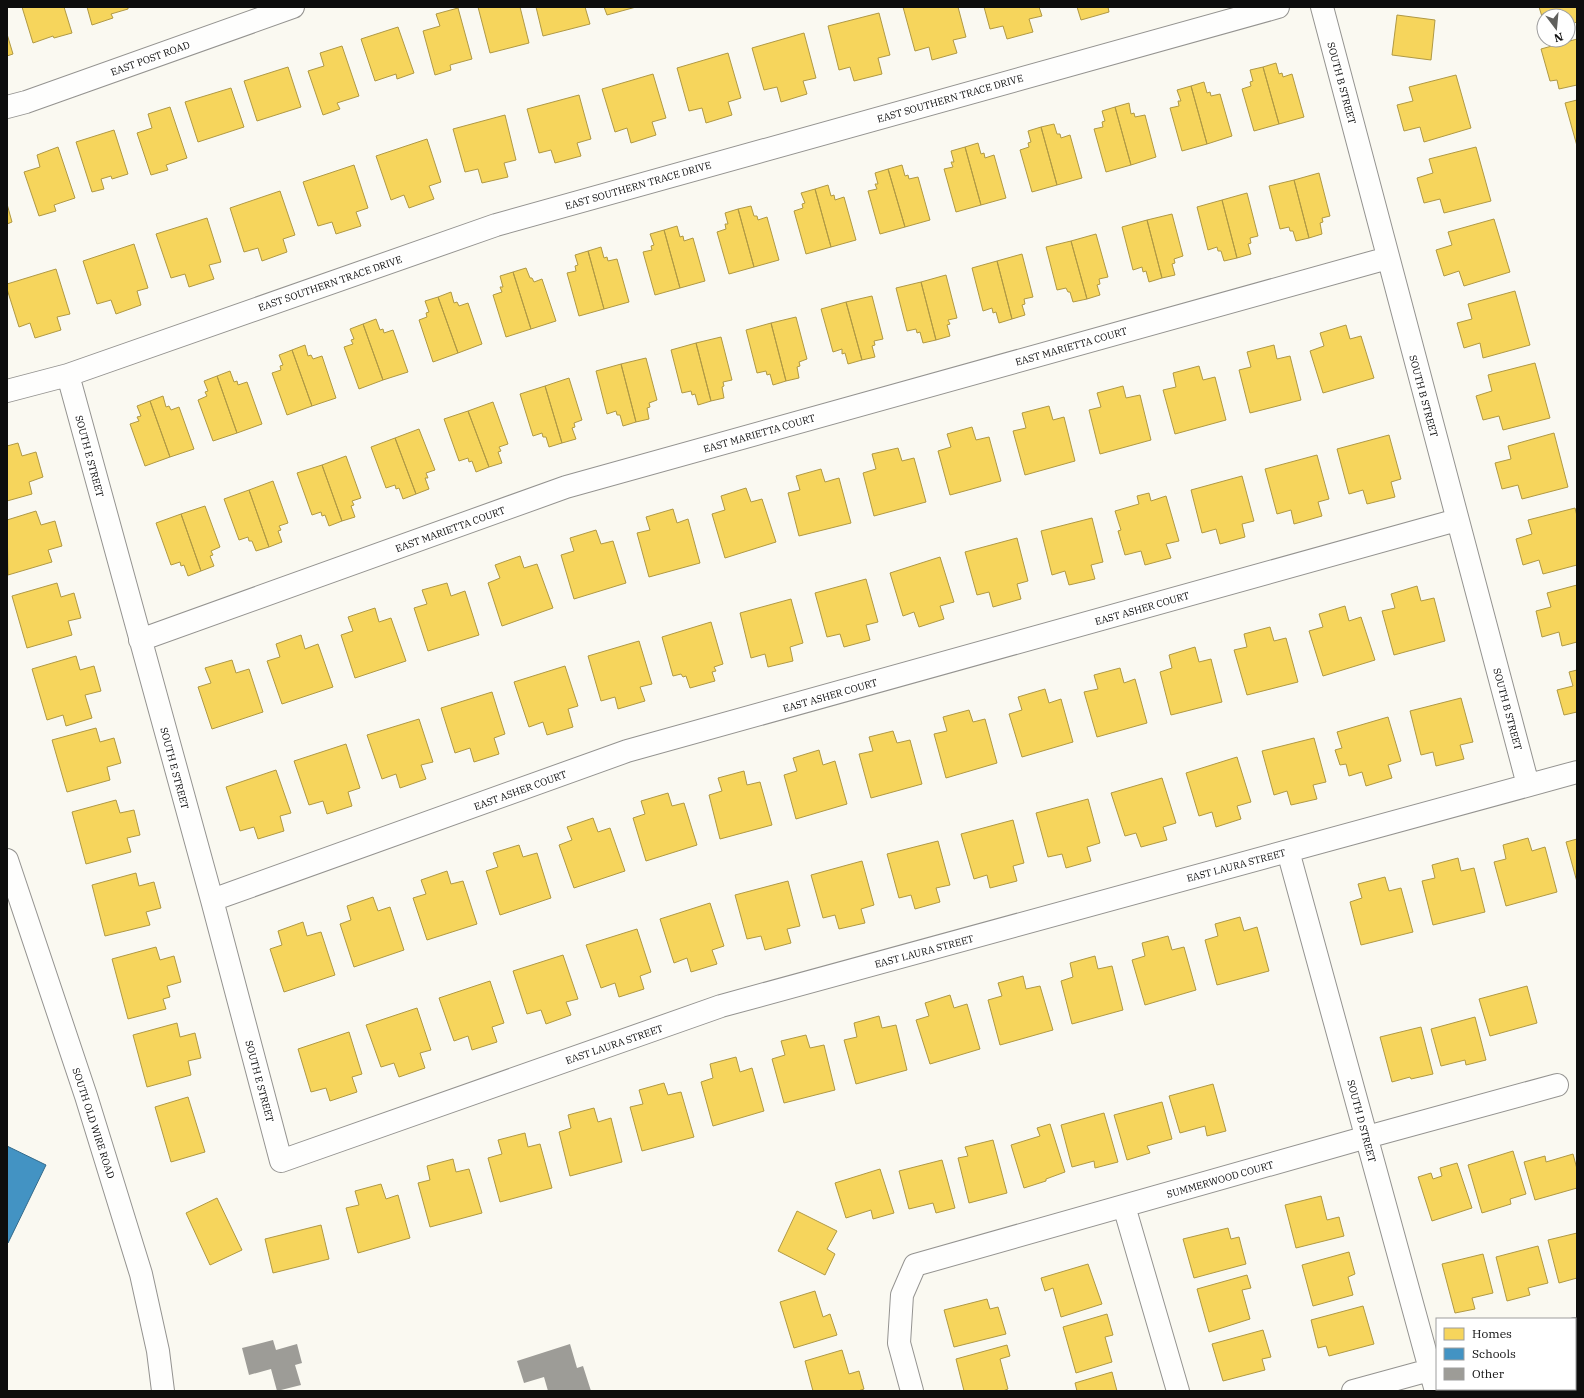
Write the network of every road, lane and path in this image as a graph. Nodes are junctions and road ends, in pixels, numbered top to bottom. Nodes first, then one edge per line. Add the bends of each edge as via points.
1 (293, 7) edge
2 (1278, 7) edge
3 (1322, 7) edge
4 (7, 107) edge
5 (1388, 258) junction
6 (68, 375) junction
7 (7, 391) edge
8 (1457, 520) junction
9 (140, 640) junction
10 (1577, 772) edge
11 (1528, 785) junction
12 (1288, 851) junction
13 (7, 860) edge
14 (212, 900) junction
15 (1557, 1086) dead end
16 (1367, 1137) junction
17 (281, 1161) joint
18 (1124, 1206) junction
19 (1434, 1368) edge
20 (163, 1391) edge
21 (912, 1391) edge
22 (1178, 1391) edge
23 (1353, 1391) edge
24 (1436, 1391) edge

1 - 4 street, EAST POST ROAD
2 - 6 street, EAST SOUTHERN TRACE DRIVE via 496,225
3 - 5 street, SOUTH B STREET
5 - 8 street, SOUTH B STREET
5 - 9 street, EAST MARIETTA COURT via 566,487
6 - 7 street, EAST SOUTHERN TRACE DRIVE
6 - 9 street, SOUTH E STREET
8 - 11 street, SOUTH B STREET
8 - 14 street, EAST ASHER COURT via 627,751
9 - 14 street, SOUTH E STREET
10 - 11 street, EAST LAURA STREET
11 - 12 street, EAST LAURA STREET
12 - 16 street, SOUTH D STREET
12 - 17 street, EAST LAURA STREET via 721,1006
13 - 20 street, SOUTH OLD WIRE ROAD via 86,1096 141,1274 158,1350
14 - 17 street, SOUTH E STREET
15 - 16 street, SUMMERWOOD COURT
16 - 18 street, SUMMERWOOD COURT
16 - 19 street, SOUTH D STREET
18 - 21 street, SUMMERWOOD COURT via 915,1265 902,1295 899,1343
18 - 22 street
19 - 23 street
19 - 24 street, SOUTH D STREET

